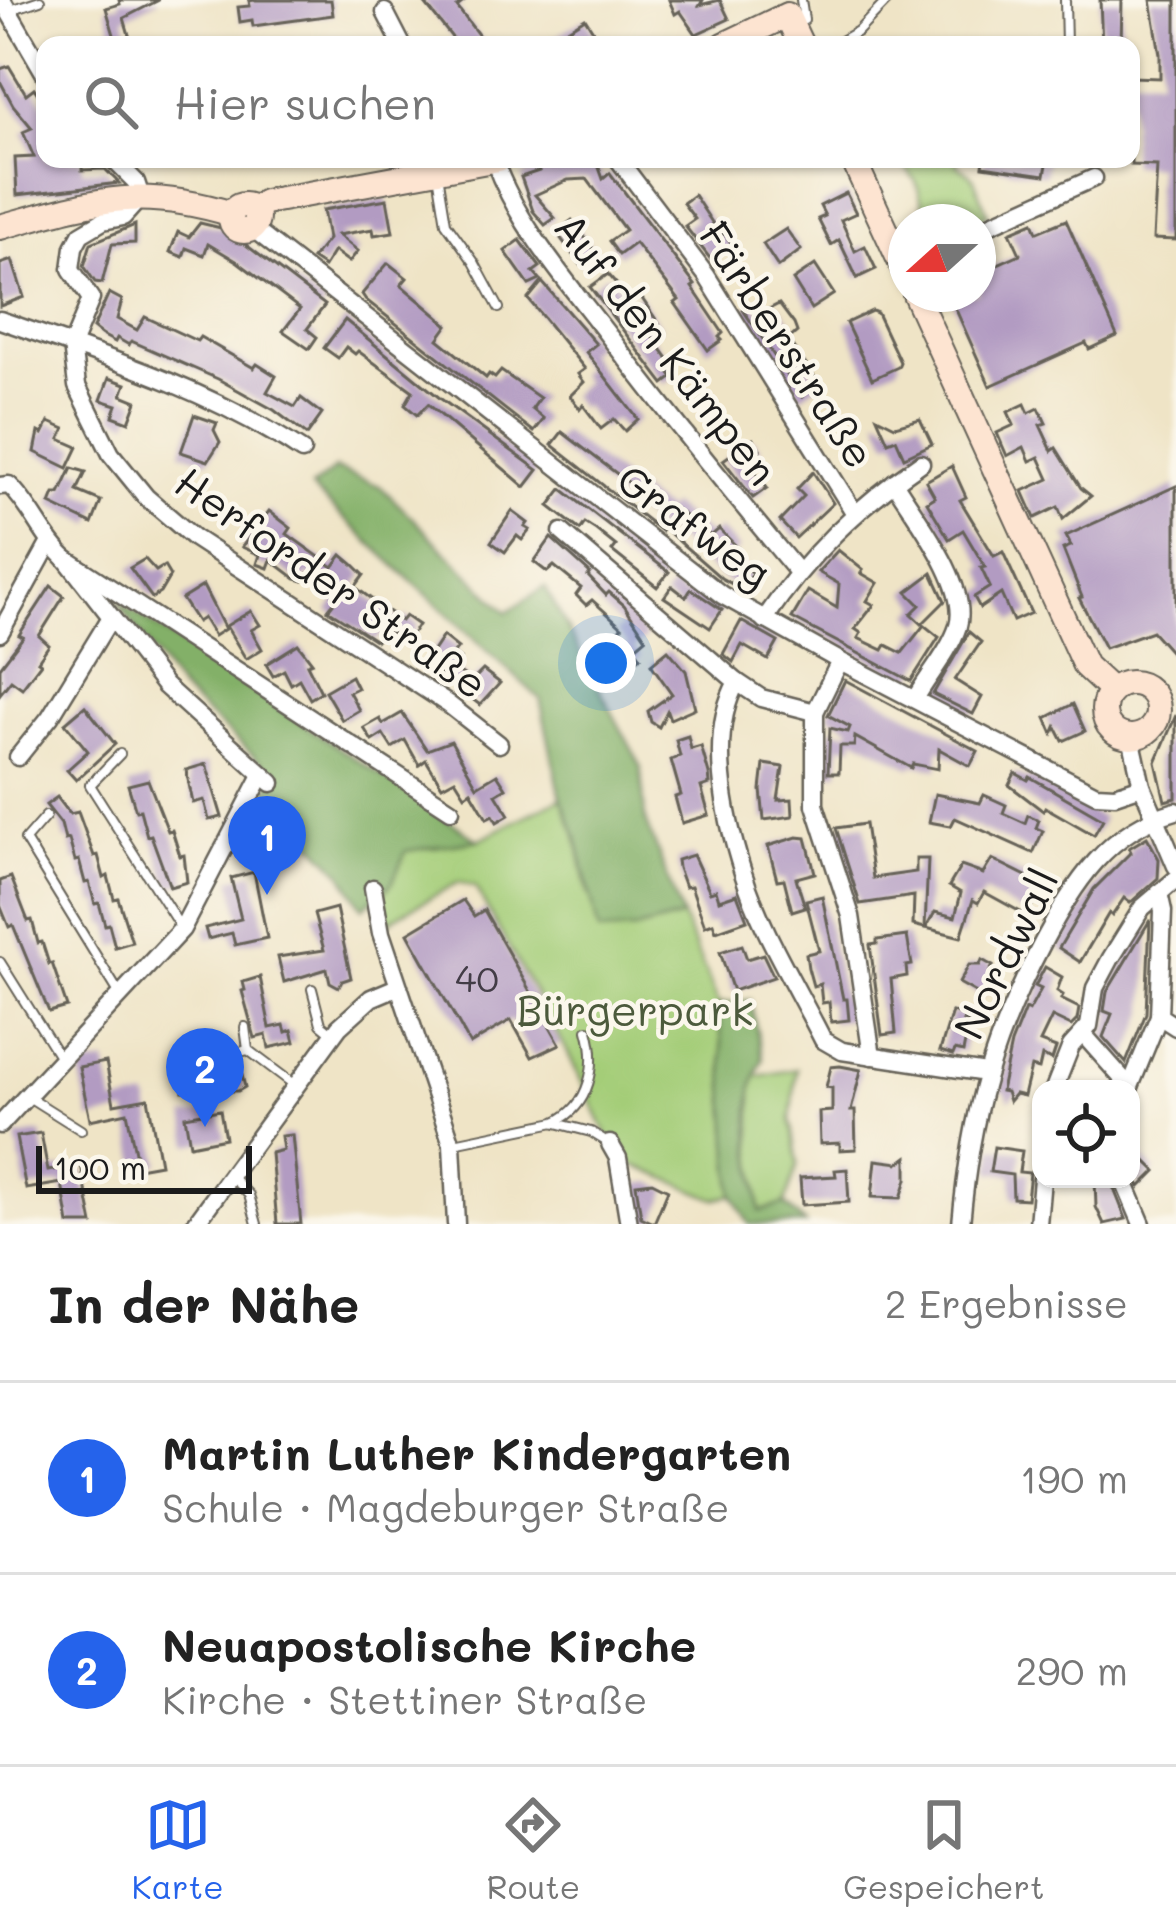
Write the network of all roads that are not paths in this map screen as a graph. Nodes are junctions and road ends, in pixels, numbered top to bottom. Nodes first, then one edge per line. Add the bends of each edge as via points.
1 (40, 0) edge
2 (884, 0) edge
3 (1065, 0) edge
4 (5, 5) edge
5 (385, 12) dead end
6 (795, 16) edge
7 (397, 36) edge
8 (746, 36) edge
9 (850, 36) edge
10 (1066, 36) edge
11 (36, 58) edge
12 (122, 168) edge
13 (426, 168) edge
14 (436, 168) edge
15 (499, 168) edge
16 (625, 168) edge
17 (857, 168) edge
18 (1094, 178) dead end
19 (141, 197) junction
20 (246, 217) junction
21 (996, 222) edge
22 (0, 227) edge
23 (888, 233) edge
24 (499, 308) dead end
25 (923, 312) edge
26 (0, 320) edge
27 (72, 345) junction
28 (302, 451) dead end
29 (921, 463) dead end
30 (894, 482) junction
31 (0, 486) edge
32 (854, 512) junction
33 (562, 532) dead end
34 (50, 544) junction
35 (66, 559) junction
36 (797, 571) junction
37 (111, 617) junction
38 (764, 620) junction
39 (0, 633) edge
40 (840, 662) junction
41 (737, 682) junction
42 (1112, 691) junction
43 (1165, 693) edge
44 (914, 699) junction
45 (814, 712) junction
46 (1131, 737) junction
47 (499, 744) dead end
48 (120, 754) dead end
49 (18, 758) dead end
50 (1142, 786) junction
51 (452, 810) dead end
52 (1176, 811) edge
53 (46, 816) dead end
54 (1154, 819) junction
55 (1176, 866) edge
56 (1176, 879) edge
57 (373, 888) dead end
58 (1160, 893) junction
59 (182, 929) junction
60 (0, 962) edge
61 (398, 987) junction
62 (312, 989) dead end
63 (120, 994) junction
64 (1159, 1016) junction
65 (245, 1027) dead end
66 (1176, 1027) edge
67 (588, 1030) dead end
68 (334, 1034) junction
69 (1083, 1034) junction
70 (248, 1050) junction
71 (872, 1056) junction
72 (60, 1057) junction
73 (218, 1057) dead end
74 (986, 1073) junction
75 (1058, 1080) edge
76 (1123, 1080) edge
77 (1133, 1080) edge
78 (297, 1087) junction
79 (26, 1095) junction
80 (2, 1117) edge
81 (555, 1123) junction
82 (81, 1130) dead end
83 (452, 1144) junction
84 (610, 1144) joint
85 (230, 1176) junction
86 (1041, 1188) edge
87 (1126, 1188) edge
88 (1138, 1222) edge
89 (195, 1224) edge
90 (257, 1224) edge
91 (456, 1224) edge
92 (629, 1224) edge
93 (962, 1224) edge
94 (1038, 1224) edge

1 - 4 lane
2 - 9 lane
3 - 10 lane
4 - 11 street
5 - 7 street
6 - 8 street
12 - 19 street
13 - 20 street via 265,202
14 - 24 lane via 446,223
15 - 36 street, Auf den Kämpen via 554,266
16 - 32 street, Färberstraße via 710,282
17 - 23 street
18 - 21 street
19 - 20 street
19 - 22 street
19 - 27 street via 123,217 81,235 74,248 71,269 91,299
20 - 38 street, Grafweg via 266,242
25 - 42 street via 1085,666
26 - 27 street
27 - 28 street via 195,392
27 - 47 street, Herforder Straße via 83,401 146,497 194,538
29 - 30 street
30 - 32 street
30 - 44 street, Färberstraße via 947,570 960,610 958,627
31 - 34 street via 29,504
32 - 36 street
33 - 41 street
34 - 35 street
34 - 39 street
35 - 37 street
35 - 51 street
36 - 38 street
37 - 49 street
37 - 59 street via 165,686 267,779
38 - 40 street, Grafweg
40 - 44 street, Grafweg
40 - 45 street
41 - 45 street via 760,698
41 - 71 street via 721,736 743,873 824,1040
42 - 43 street via 1137,683
42 - 46 street via 1108,724
43 - 46 street via 1153,727
44 - 50 street, Grafweg via 1096,794
45 - 71 street via 815,805 851,916
46 - 50 street
48 - 59 lane via 91,785
50 - 54 street
52 - 54 street, Nordwall
53 - 63 lane via 25,840
54 - 55 street
54 - 74 street, Nordwall via 1094,859 1071,890 1003,1020
56 - 58 street
57 - 61 street
58 - 64 street
58 - 69 street via 1111,958
59 - 63 street
60 - 72 lane
61 - 68 street via 371,998
61 - 83 street
62 - 68 lane via 321,1024
63 - 72 street
64 - 66 street
64 - 77 street
65 - 70 lane
67 - 81 lane via 594,1052 585,1095
68 - 78 street
69 - 75 street
69 - 76 street
70 - 73 lane
70 - 78 lane
71 - 74 street
72 - 79 street
74 - 93 street, Nordwall
78 - 85 street
79 - 80 street
79 - 82 lane
81 - 83 lane
81 - 84 lane
83 - 91 street
84 - 92 street
85 - 89 street
85 - 90 lane via 249,1196
86 - 94 street
87 - 88 street

